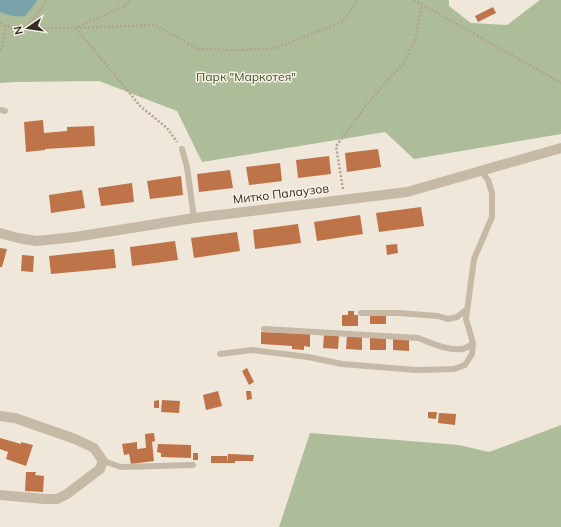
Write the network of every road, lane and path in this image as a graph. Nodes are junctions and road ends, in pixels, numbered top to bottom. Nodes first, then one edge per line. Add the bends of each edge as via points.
1 (47, 0) edge
2 (131, 0) edge
3 (357, 0) edge
4 (414, 0) edge
5 (422, 5) junction
6 (0, 23) edge
7 (6, 25) junction
8 (76, 28) junction
9 (24, 29) junction
10 (0, 50) edge
11 (561, 83) edge
12 (561, 148) edge
13 (182, 149) joint
14 (481, 171) junction
15 (344, 200) junction
16 (194, 218) junction
17 (0, 233) edge
18 (467, 309) junction
19 (361, 313) dead end
20 (264, 329) dead end
21 (473, 343) junction
22 (220, 354) dead end
23 (0, 416) edge
24 (103, 461) junction
25 (193, 465) dead end
26 (0, 495) edge

1 - 9 path
2 - 8 path via 124,6
3 - 8 path via 342,22 273,49 198,48 155,25
4 - 5 path
5 - 11 path
5 - 15 path via 415,39 404,63 366,106 336,146
6 - 7 path
7 - 9 path via 14,29
7 - 10 path
8 - 9 path
8 - 13 path via 140,106 167,128
12 - 14 street, Митко Палаузов
13 - 16 lane
14 - 15 street, Митко Палаузов via 407,192
14 - 18 lane via 488,180 492,193 492,216 474,259
15 - 16 street, Митко Палаузов
16 - 17 street, Митко Палаузов via 36,241
18 - 19 lane via 457,317 448,319 399,313
18 - 21 lane via 466,319
20 - 21 lane via 418,338 451,349 463,349
21 - 22 lane via 472,354 465,365 416,370 342,364 252,350
23 - 24 street via 15,418 75,439 94,448
24 - 25 lane via 121,467
24 - 26 street via 100,469 57,499

